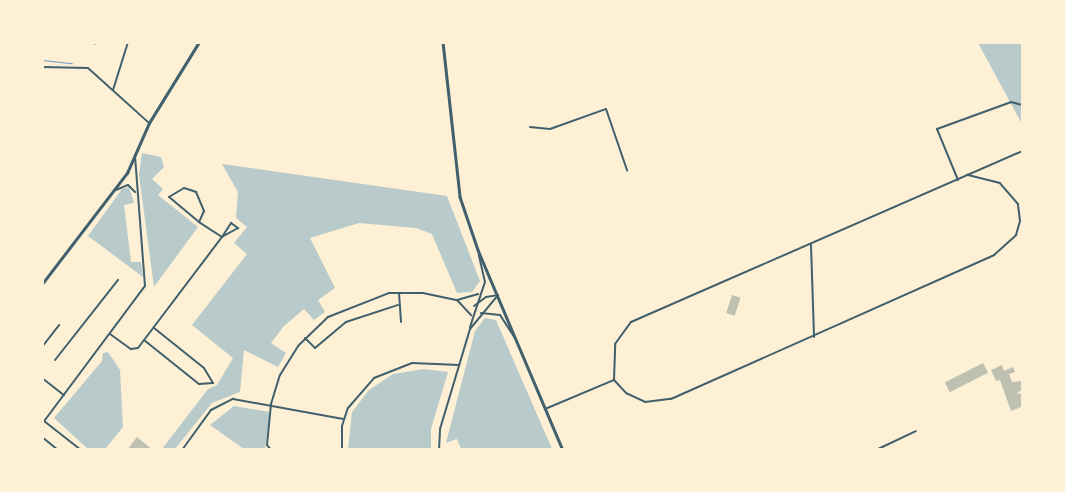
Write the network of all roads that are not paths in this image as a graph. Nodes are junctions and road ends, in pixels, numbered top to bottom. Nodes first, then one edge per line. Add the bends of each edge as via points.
1 (128, 42) edge
2 (198, 42) edge
3 (444, 42) edge
4 (42, 66) edge
5 (113, 90) junction
6 (1022, 105) edge
7 (149, 123) junction
8 (530, 127) dead end
9 (1022, 151) edge
10 (135, 154) junction
11 (627, 170) dead end
12 (967, 176) junction
13 (958, 180) junction
14 (116, 190) junction
15 (136, 194) junction
16 (199, 222) junction
17 (222, 237) junction
18 (811, 245) junction
19 (478, 250) junction
20 (118, 280) dead end
21 (42, 284) edge
22 (399, 292) junction
23 (478, 294) junction
24 (498, 295) junction
25 (457, 300) junction
26 (398, 306) junction
27 (473, 307) junction
28 (479, 314) junction
29 (471, 315) junction
30 (401, 322) dead end
31 (59, 324) dead end
32 (154, 327) junction
33 (470, 329) junction
34 (110, 334) junction
35 (814, 337) junction
36 (305, 338) junction
37 (144, 340) junction
38 (517, 340) junction
39 (42, 346) edge
40 (55, 360) dead end
41 (458, 365) junction
42 (42, 378) edge
43 (614, 380) junction
44 (64, 395) junction
45 (271, 404) junction
46 (545, 409) junction
47 (343, 419) junction
48 (44, 422) edge
49 (916, 431) dead end
50 (42, 438) edge
51 (58, 450) edge
52 (81, 450) edge
53 (182, 450) edge
54 (271, 450) edge
55 (342, 450) edge
56 (439, 450) edge
57 (563, 450) edge
58 (876, 450) edge

1 - 5 street
2 - 7 street
3 - 19 street via 455,176
4 - 5 street via 88,68
5 - 7 street
6 - 13 street via 1011,102 937,129
7 - 10 street
8 - 11 street via 550,129 606,109
9 - 12 street
10 - 14 street
10 - 15 street
12 - 13 street
12 - 35 street via 994,180 1015,199 1020,221 1006,246
13 - 18 street
14 - 15 street via 128,185
14 - 21 street
15 - 34 street via 145,286
16 - 16 street via 204,211 196,192 184,188 169,197
16 - 17 street
17 - 17 street via 232,235 238,228 230,223
17 - 32 street
18 - 35 street
18 - 43 street via 631,322 615,344
19 - 23 street via 485,278
19 - 24 street
20 - 40 street
22 - 25 street
22 - 26 street
22 - 36 street via 340,310
23 - 25 street
23 - 27 street
24 - 27 street via 486,297
24 - 28 street
24 - 38 street
25 - 29 street
26 - 30 street
26 - 36 street via 346,322 315,348
27 - 29 street
28 - 33 street
28 - 38 street via 500,314
29 - 33 street
31 - 39 street
32 - 37 street
32 - 37 street via 204,368 213,383 200,384
33 - 41 street
34 - 37 street via 135,350
34 - 44 street
35 - 43 street via 657,403 632,397
36 - 45 street via 280,375
38 - 46 street
41 - 47 street via 421,362 387,370 358,392
41 - 56 street via 440,429
42 - 44 street
43 - 46 street
44 - 48 street
45 - 47 street
45 - 53 street via 246,399 225,401 211,410
45 - 54 street via 267,445
46 - 57 street
47 - 55 street
48 - 52 street
49 - 58 street
50 - 51 street

